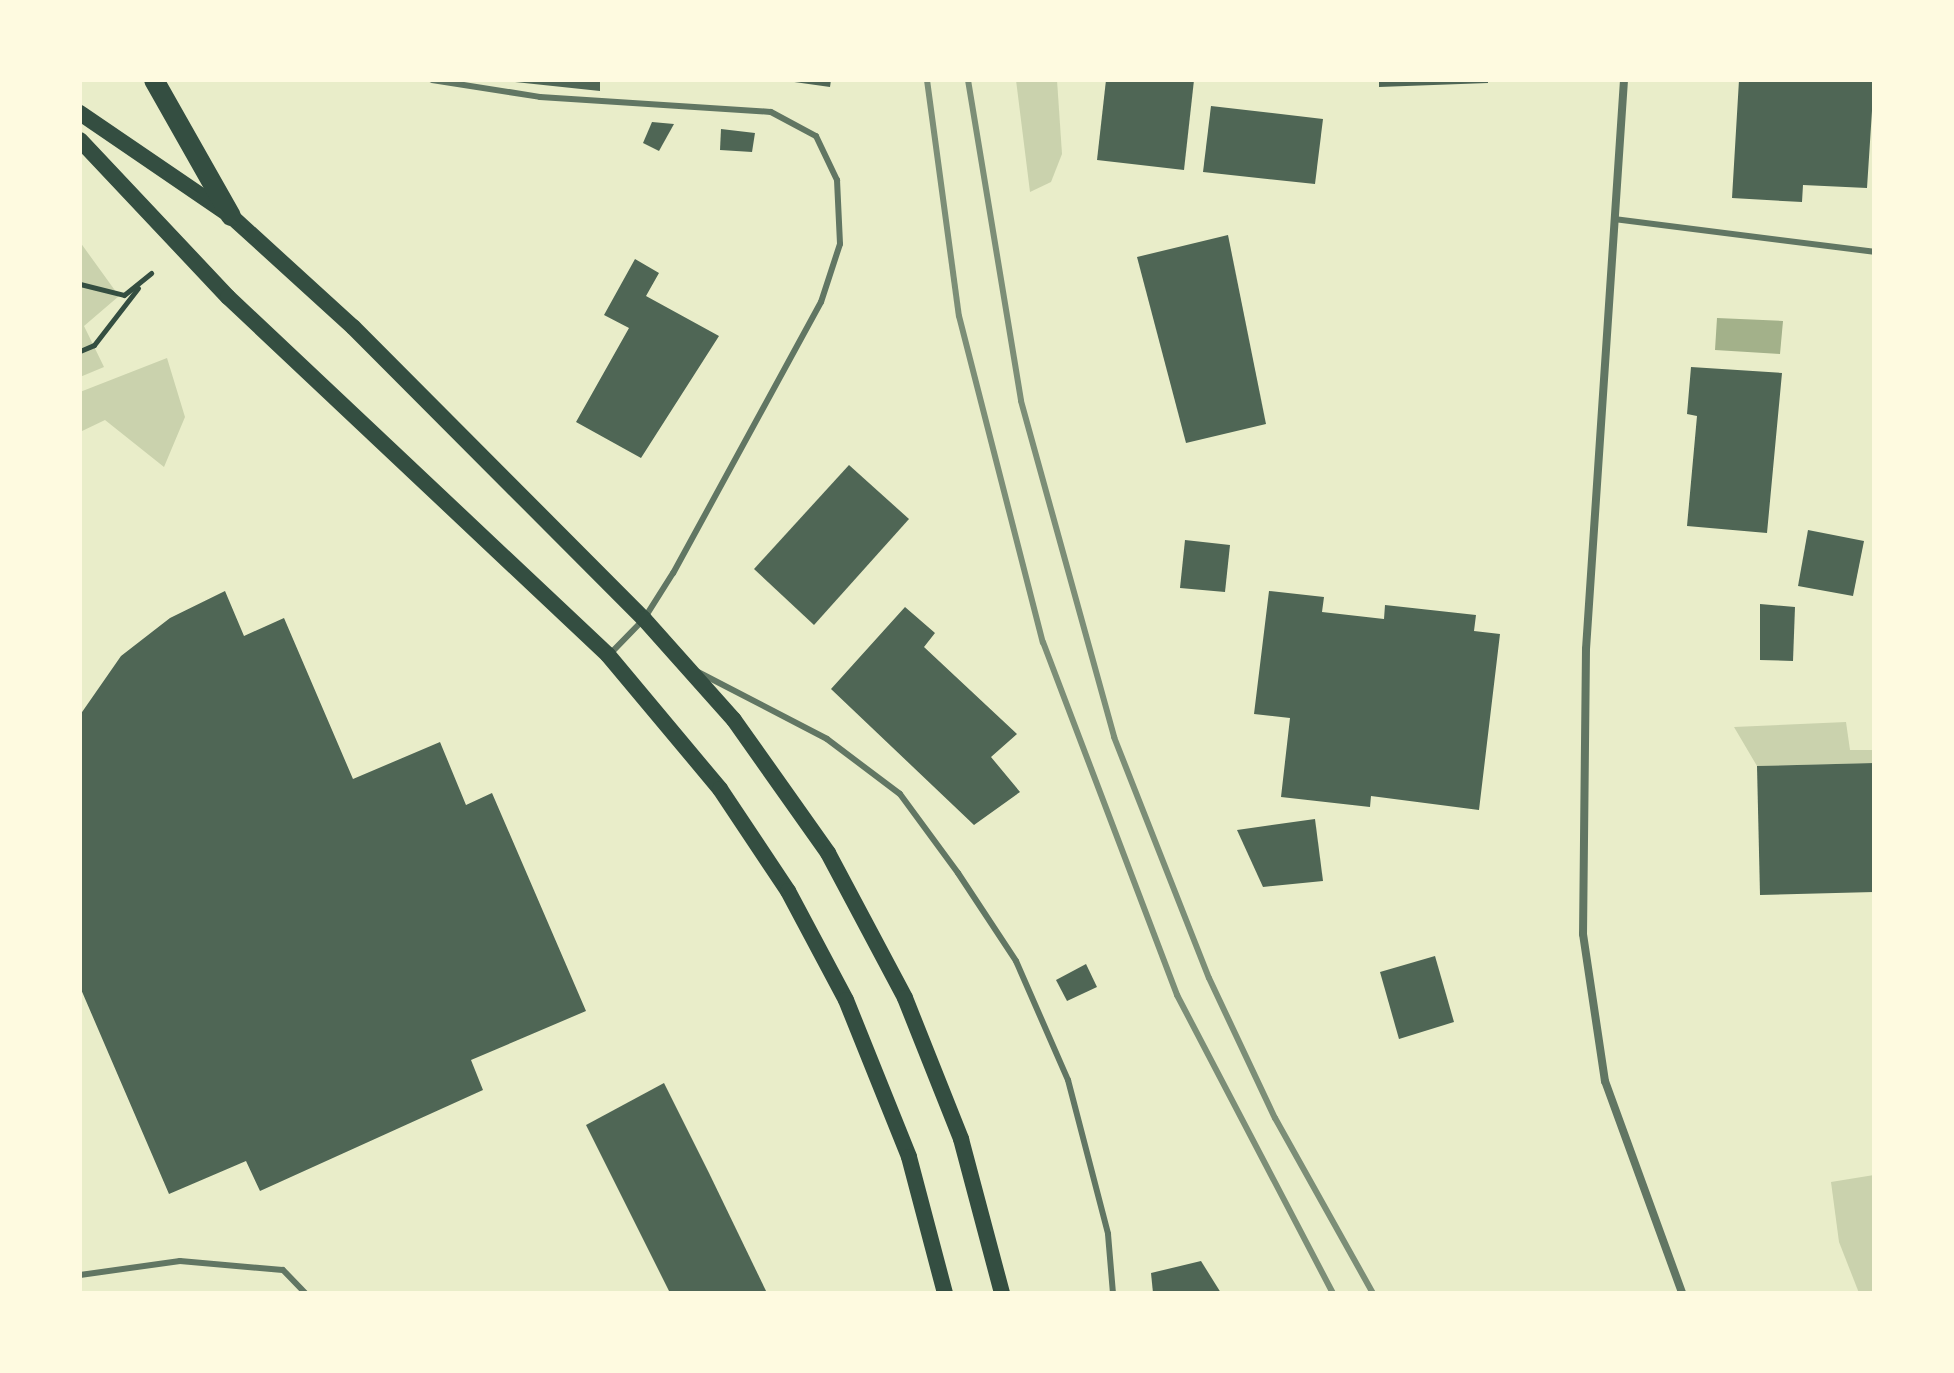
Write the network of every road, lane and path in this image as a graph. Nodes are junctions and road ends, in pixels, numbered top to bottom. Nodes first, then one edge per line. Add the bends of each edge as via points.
1 (154, 80) edge
2 (432, 80) edge
3 (1624, 80) edge
4 (80, 113) edge
5 (80, 140) edge
6 (231, 216) junction
7 (1614, 219) junction
8 (1874, 252) edge
9 (80, 284) edge
10 (80, 351) edge
11 (644, 619) junction
12 (608, 655) junction
13 (689, 668) junction
14 (80, 1275) edge
15 (305, 1293) edge
16 (945, 1293) edge
17 (1002, 1293) edge
18 (1113, 1293) edge
19 (1682, 1293) edge

1 - 6 main road
2 - 11 lane via 540,97 771,112 800,122 829,153 840,244 821,302
3 - 7 street
4 - 6 main road
5 - 12 main road via 228,297
6 - 11 main road
7 - 8 lane
7 - 19 street via 1579,783 1583,934 1605,1081
9 - 10 path via 124,295 144,281 94,345
11 - 12 lane
11 - 13 main road
12 - 16 main road via 720,789 817,943 891,1106
13 - 17 main road via 799,808 884,955 961,1139
13 - 18 lane via 789,716 900,794 958,873 1016,961 1068,1080 1108,1234
14 - 15 lane via 180,1261 283,1270

